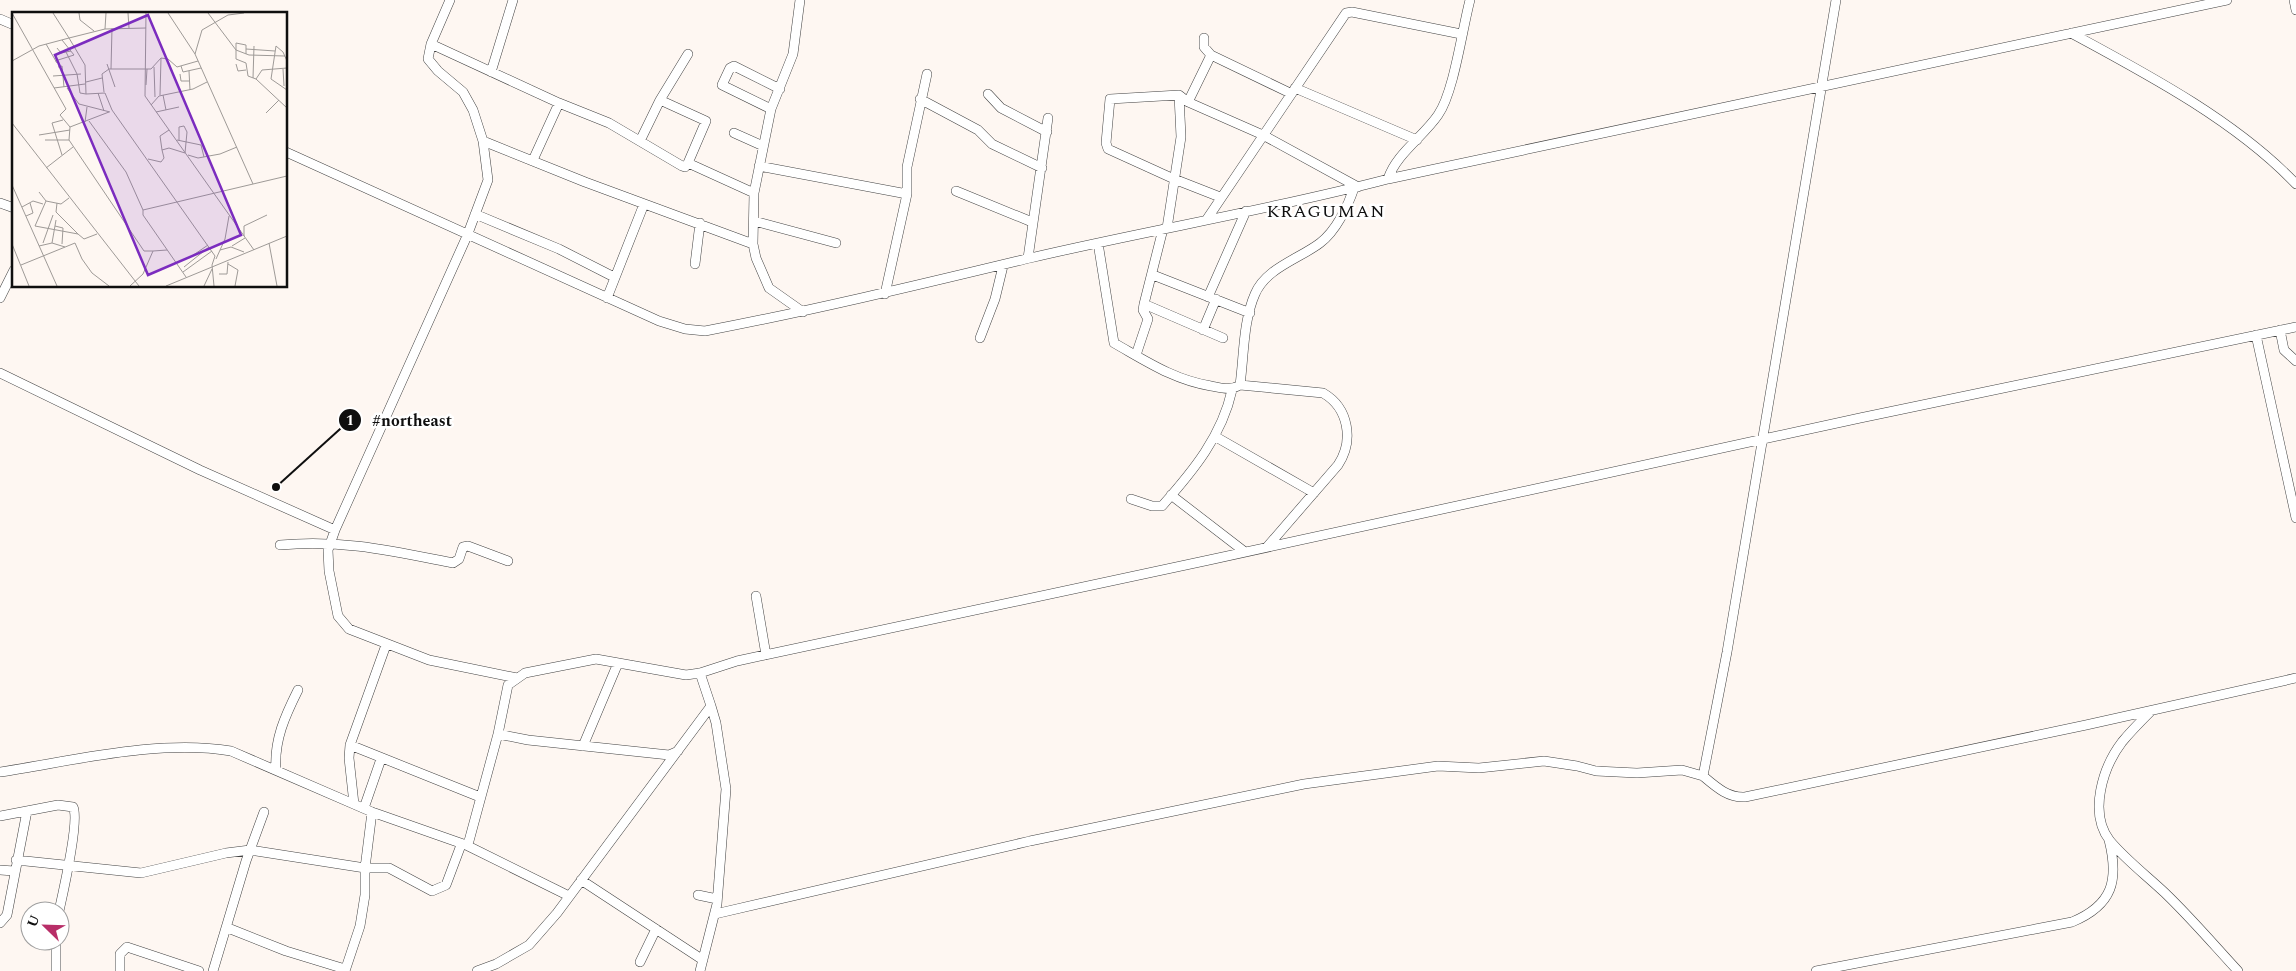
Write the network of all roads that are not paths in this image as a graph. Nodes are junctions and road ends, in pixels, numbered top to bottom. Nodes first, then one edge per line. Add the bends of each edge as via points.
1 (450, 0) edge
2 (513, 0) edge
3 (800, 0) edge
4 (1470, 0) edge
5 (1836, 0) edge
6 (2227, 0) edge
7 (2294, 0) edge
8 (2296, 10) edge
9 (0, 19) edge
10 (12, 24) edge
11 (2070, 33) junction
12 (1461, 34) junction
13 (1204, 38) dead end
14 (431, 44) junction
15 (688, 54) dead end
16 (1211, 55) junction
17 (491, 72) junction
18 (927, 74) dead end
19 (1822, 86) junction
20 (780, 89) junction
21 (1293, 90) junction
22 (988, 94) dead end
23 (1179, 95) junction
24 (920, 99) junction
25 (660, 100) junction
26 (1188, 102) junction
27 (560, 103) junction
28 (771, 109) junction
29 (1048, 118) dead end
30 (1047, 132) junction
31 (734, 133) dead end
32 (1263, 135) junction
33 (1417, 140) junction
34 (483, 141) junction
35 (640, 141) junction
36 (763, 146) junction
37 (288, 153) edge
38 (533, 160) junction
39 (688, 163) junction
40 (759, 166) junction
41 (1042, 168) junction
42 (1174, 179) junction
43 (1388, 179) junction
44 (2296, 184) edge
45 (1356, 188) junction
46 (956, 191) dead end
47 (754, 193) junction
48 (907, 194) junction
49 (1220, 197) junction
50 (0, 203) edge
51 (644, 204) junction
52 (12, 207) edge
53 (1246, 212) junction
54 (475, 214) junction
55 (1207, 220) junction
56 (754, 221) junction
57 (1032, 222) junction
58 (700, 223) junction
59 (1165, 228) junction
60 (467, 236) junction
61 (836, 243) dead end
62 (1098, 243) junction
63 (753, 244) junction
64 (1028, 258) junction
65 (694, 264) dead end
66 (1003, 266) junction
67 (12, 274) edge
68 (1153, 275) junction
69 (614, 277) junction
70 (885, 294) junction
71 (0, 298) edge
72 (607, 298) junction
73 (1212, 298) junction
74 (1144, 304) junction
75 (802, 312) junction
76 (1250, 313) junction
77 (2296, 327) edge
78 (1203, 330) junction
79 (2280, 330) junction
80 (2256, 335) junction
81 (980, 338) dead end
82 (1223, 338) dead end
83 (1136, 356) junction
84 (2296, 361) edge
85 (0, 373) edge
86 (1240, 385) junction
87 (1232, 390) junction
88 (1216, 437) junction
89 (1762, 439) junction
90 (1314, 493) junction
91 (1171, 495) junction
92 (1131, 498) dead end
93 (2296, 518) edge
94 (335, 530) junction
95 (331, 542) junction
96 (280, 545) dead end
97 (1267, 547) junction
98 (1245, 552) junction
99 (508, 561) dead end
100 (756, 596) dead end
101 (386, 644) junction
102 (766, 655) junction
103 (618, 663) junction
104 (700, 673) junction
105 (517, 678) junction
106 (2296, 678) edge
107 (298, 690) dead end
108 (711, 706) junction
109 (2151, 711) junction
110 (498, 734) junction
111 (350, 745) junction
112 (583, 746) junction
113 (678, 751) junction
114 (381, 759) junction
115 (276, 769) junction
116 (0, 772) edge
117 (1703, 776) junction
118 (480, 797) junction
119 (354, 804) junction
120 (368, 810) junction
121 (26, 811) junction
122 (264, 812) dead end
123 (0, 816) edge
124 (2109, 840) junction
125 (463, 845) junction
126 (250, 850) junction
127 (16, 860) junction
128 (68, 865) junction
129 (365, 868) junction
130 (0, 870) edge
131 (14, 871) junction
132 (581, 880) junction
133 (698, 895) dead end
134 (569, 896) junction
135 (717, 899) junction
136 (61, 901) edge
137 (715, 914) junction
138 (0, 923) edge
139 (228, 928) junction
140 (656, 929) junction
141 (56, 951) edge
142 (703, 960) junction
143 (640, 962) dead end
144 (345, 970) edge
145 (56, 971) edge
146 (120, 971) edge
147 (199, 971) edge
148 (213, 971) edge
149 (477, 971) edge
150 (700, 971) edge
151 (1816, 971) edge
152 (2238, 971) edge

1 - 14 street
2 - 17 street
3 - 20 street via 793,54
4 - 12 street
5 - 19 street
6 - 11 street
7 - 8 street
9 - 10 street
11 - 19 street
11 - 44 street via 2129,64 2252,143 2272,158
12 - 21 street via 1346,13
12 - 33 street via 1448,97
13 - 16 street via 1204,47
14 - 17 street
14 - 34 street via 430,62 463,92
15 - 25 street
16 - 21 street
16 - 26 street
17 - 27 street
18 - 24 street
19 - 43 street
19 - 89 street
20 - 28 street
20 - 28 street via 734,66 722,85
21 - 32 street
21 - 33 street
22 - 30 street via 1001,108
23 - 26 street
23 - 42 street via 1181,136
23 - 42 street via 1115,97 1108,103 1108,149
24 - 41 street via 978,130 992,144
24 - 48 street via 907,167
25 - 35 street
25 - 39 street via 706,120
26 - 32 street
27 - 35 street via 609,123
27 - 38 street
28 - 36 street
29 - 30 street
30 - 41 street
31 - 36 street
32 - 45 street
32 - 49 street
33 - 43 street via 1393,168
34 - 38 street
34 - 54 street via 488,180
35 - 39 street via 682,166
36 - 40 street
37 - 60 street
38 - 51 street
39 - 47 street
40 - 47 street
40 - 48 street
41 - 57 street
42 - 49 street
42 - 59 street
43 - 45 street
45 - 53 street
45 - 76 street via 1322,242 1274,271 1264,281 1255,294
46 - 57 street
47 - 56 street
48 - 70 street
49 - 55 street
50 - 52 street
51 - 58 street
51 - 69 street
53 - 55 street
53 - 73 street
54 - 60 street
54 - 69 street via 559,249
55 - 59 street
56 - 61 street
56 - 63 street
57 - 64 street
58 - 63 street
58 - 65 street
59 - 62 street
59 - 68 street
60 - 72 street
60 - 94 street
62 - 64 street
62 - 83 street via 1114,343
63 - 75 street via 769,288
64 - 66 street
66 - 70 street
66 - 81 street
67 - 71 street
68 - 73 street
68 - 74 street
69 - 72 street
70 - 75 street
72 - 75 street via 673,326 705,331
73 - 76 street
73 - 78 street
74 - 78 street
74 - 83 street via 1148,319
76 - 86 street
77 - 79 street
78 - 82 street
79 - 80 street
79 - 84 street via 2284,350
80 - 89 street
80 - 93 street
83 - 87 street via 1189,383
85 - 94 street via 200,470
86 - 87 street
86 - 90 street via 1323,393 1338,408 1346,424 1349,441 1346,454
87 - 88 street
88 - 90 street
88 - 91 street
89 - 97 street
89 - 117 street
90 - 97 street
91 - 92 street via 1162,506
91 - 98 street
94 - 95 street
95 - 96 street
95 - 99 street via 370,546 453,563 463,547 468,546
95 - 101 street via 329,571 338,616 349,629
97 - 98 street
98 - 102 street
100 - 102 street
101 - 105 street via 429,660
101 - 111 street
102 - 104 street
103 - 104 street via 686,675
103 - 105 street via 596,659
103 - 112 street
104 - 108 street
105 - 110 street via 508,685
106 - 109 street
107 - 115 street via 274,750
108 - 113 street
108 - 135 street via 726,776
109 - 117 street via 1745,797 1724,792
109 - 124 street via 2122,743 2102,784 2099,814
110 - 112 street
110 - 118 street
111 - 114 street
111 - 119 street
112 - 113 street via 669,755
113 - 132 street
114 - 118 street
114 - 120 street
115 - 116 street via 231,751 207,747 137,751
115 - 119 street
117 - 137 street via 1682,770 1596,771 1544,761 1479,768 1438,766 1304,784 1030,841
118 - 125 street via 469,841
119 - 120 street
120 - 125 street
120 - 129 street
121 - 123 street
121 - 127 street
121 - 128 street via 58,805 73,807 76,812
122 - 126 street
124 - 151 street via 2114,862 2113,882 2104,899 2090,914 2072,922
124 - 152 street via 2178,906
125 - 129 street via 449,880 437,891 426,890 401,872 389,868
125 - 134 street
126 - 128 street via 141,873
126 - 129 street
126 - 139 street
127 - 128 street
127 - 131 street
128 - 136 street
129 - 144 street via 360,926
130 - 131 street
131 - 138 street via 7,915
132 - 134 street
132 - 140 street
133 - 135 street
134 - 149 street via 529,945
135 - 137 street
137 - 142 street
139 - 144 street
139 - 148 street
140 - 142 street
140 - 143 street
141 - 145 street
142 - 150 street
146 - 147 street via 120,954 127,947

